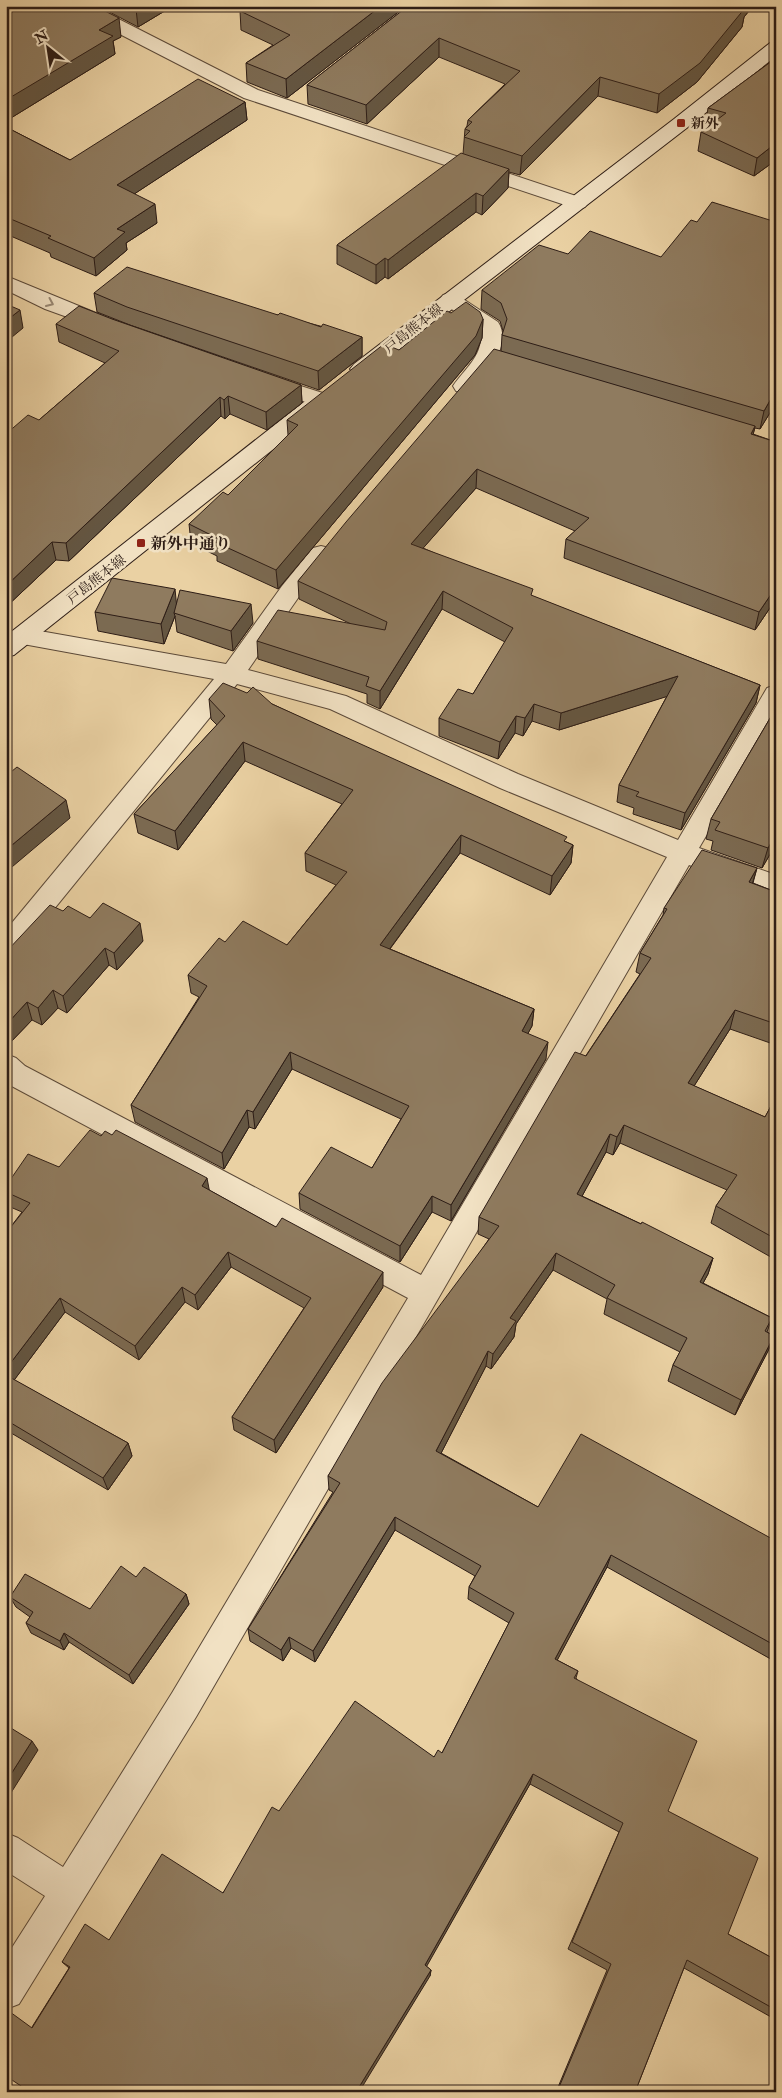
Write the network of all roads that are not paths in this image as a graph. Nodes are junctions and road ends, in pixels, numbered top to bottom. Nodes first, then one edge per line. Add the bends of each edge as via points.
1 (78, 6) edge
2 (776, 47) edge
3 (305, 95) edge
4 (290, 107) junction
5 (578, 203) junction
6 (6, 282) edge
7 (450, 299) junction
8 (125, 332) edge
9 (246, 375) edge
10 (333, 390) junction
11 (449, 406) edge
12 (336, 535) edge
13 (14, 642) edge
14 (232, 674) junction
15 (776, 694) edge
16 (683, 854) junction
17 (776, 885) edge
18 (6, 949) edge
19 (6, 1066) edge
20 (427, 1294) junction
21 (6, 1850) edge
22 (69, 1891) junction
23 (6, 1991) edge

1 - 4 street via 251,94
2 - 5 street, 戸島熊本線
3 - 4 street
4 - 5 street
5 - 7 street, 戸島熊本線
6 -> 8 street
7 - 10 street, 戸島熊本線
7 - 11 street via 491,327 496,360
9 - 10 street
10 - 13 street, 戸島熊本線
12 - 14 street via 290,592
13 - 14 street
14 - 16 street via 337,702 509,781
14 - 18 street
15 - 16 street
16 - 17 street
16 - 20 street
19 - 20 street via 15,1074
20 - 22 street via 184,1705
21 - 22 street
22 - 23 street

